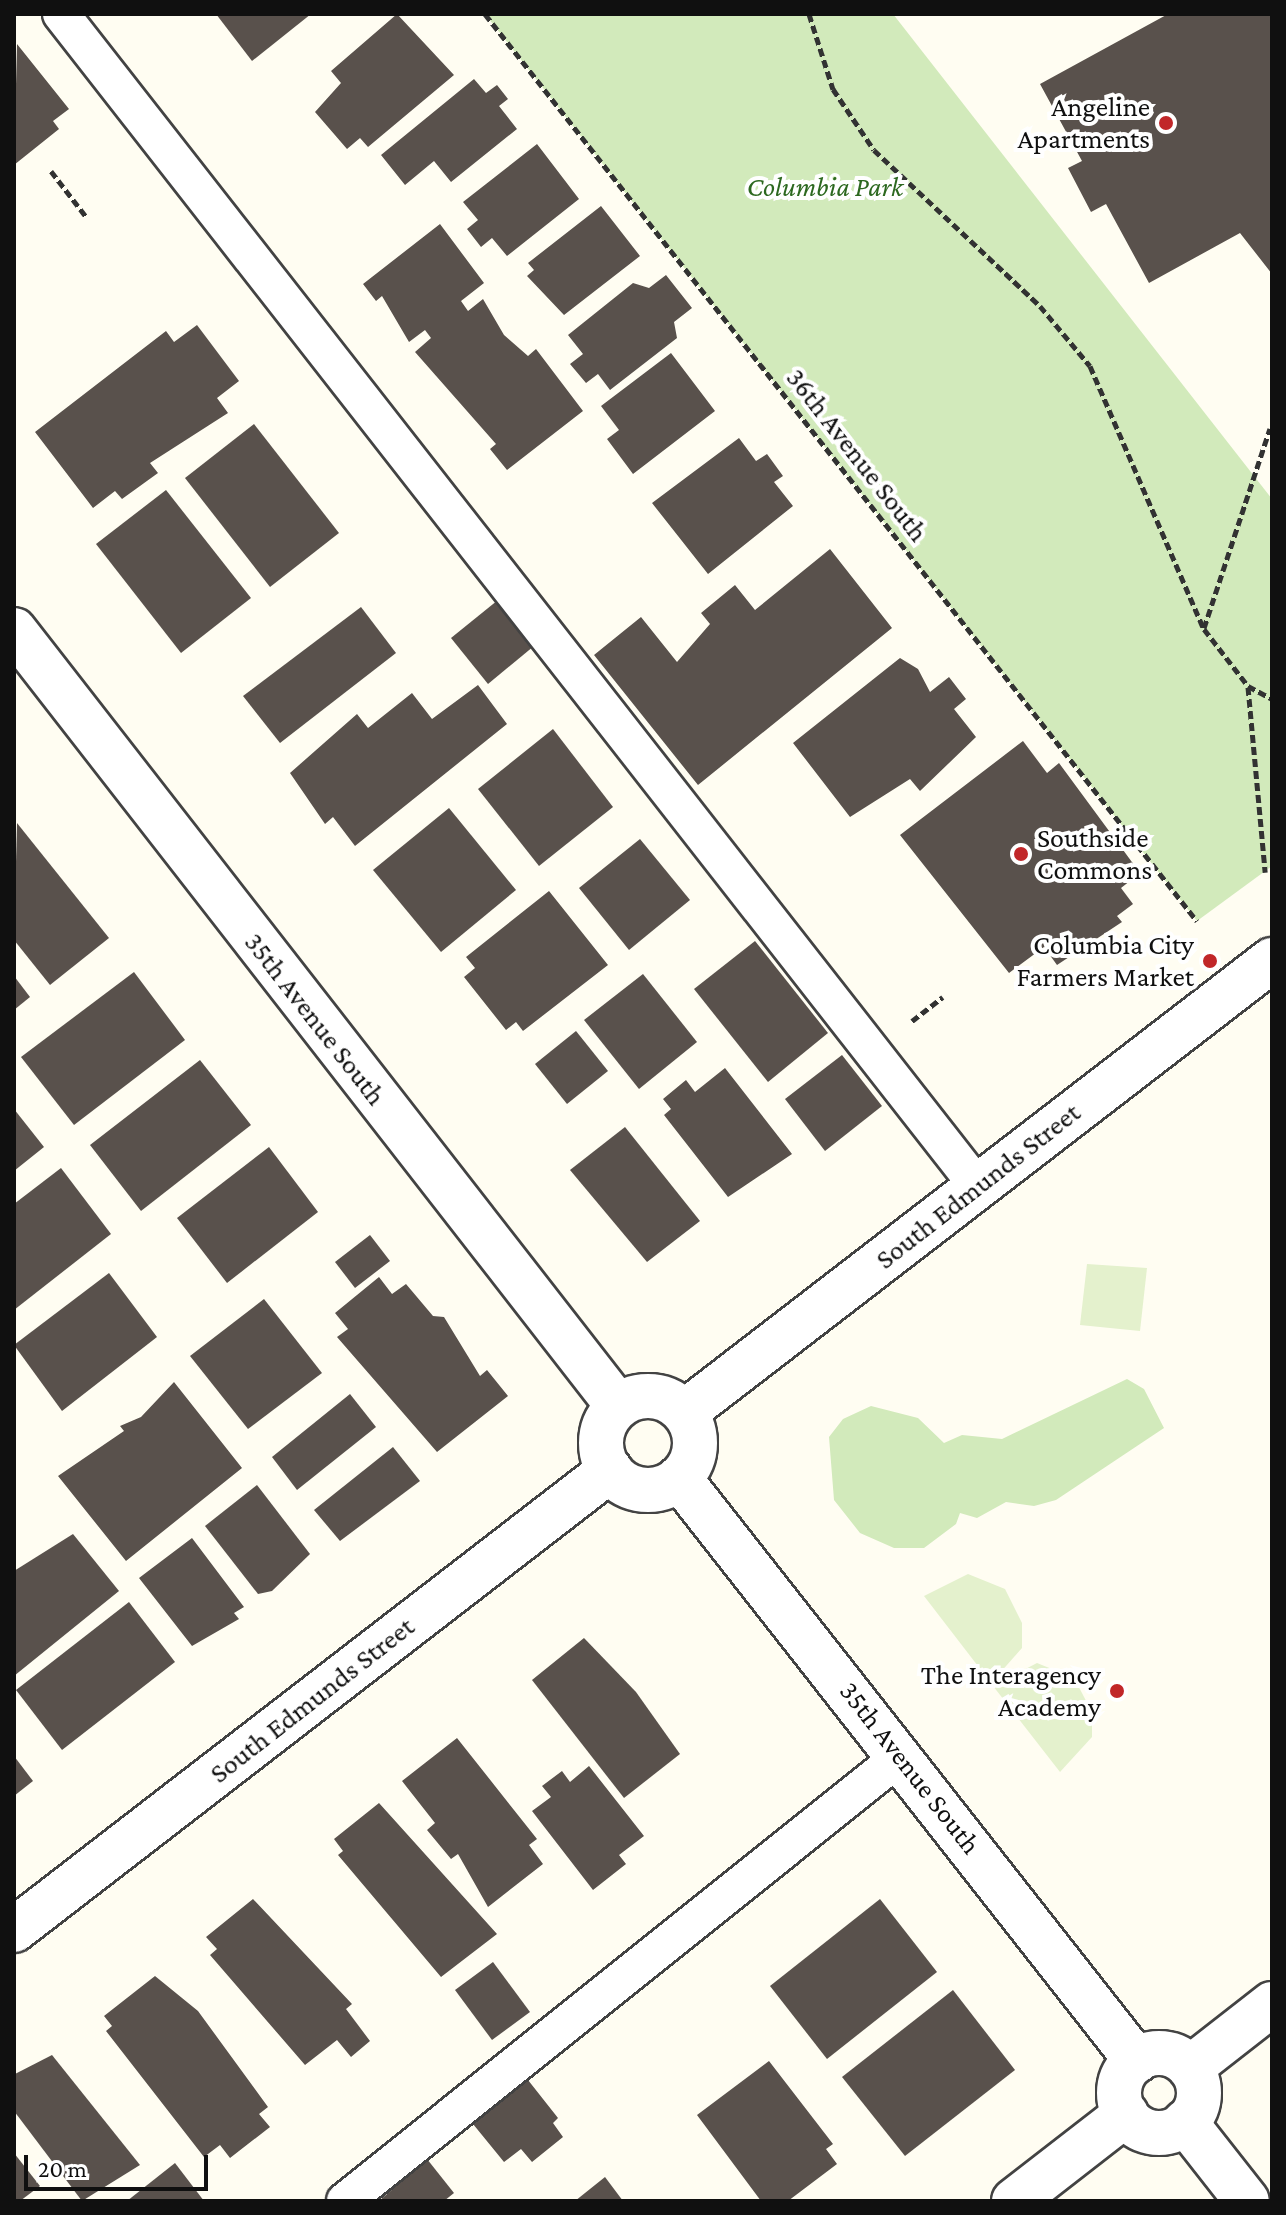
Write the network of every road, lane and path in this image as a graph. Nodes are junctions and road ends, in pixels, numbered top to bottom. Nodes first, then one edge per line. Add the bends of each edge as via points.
1 (61, 14) edge
2 (485, 14) edge
3 (809, 14) edge
4 (51, 171) dead end
5 (87, 218) dead end
6 (1270, 429) dead end
7 (1204, 629) junction
8 (14, 630) edge
9 (1248, 686) junction
10 (1272, 699) edge
11 (1265, 872) dead end
12 (1197, 921) dead end
13 (1272, 960) edge
14 (943, 997) dead end
15 (904, 1028) dead end
16 (978, 1187) junction
17 (618, 1406) junction
18 (685, 1412) junction
19 (610, 1470) junction
20 (679, 1478) junction
21 (901, 1756) junction
22 (14, 1930) edge
23 (1272, 2004) edge
24 (1137, 2061) junction
25 (1190, 2068) junction
26 (1126, 2114) junction
27 (1185, 2122) junction
28 (345, 2201) edge
29 (1014, 2201) edge
30 (1247, 2201) edge

1 - 16 lane
2 - 12 path, 36th Avenue South
3 - 7 path via 833,89 874,150 1040,306 1090,366
4 - 5 path
6 - 7 path
7 - 9 path
8 - 17 street, 35th Avenue South
9 - 10 path
9 - 11 path
13 - 16 street, South Edmunds Street
14 - 15 path
16 - 18 street, South Edmunds Street
17 - 18 street via 660,1396
17 - 19 street via 602,1431
18 - 20 street via 696,1440
19 - 20 street via 644,1490
19 - 22 street, South Edmunds Street
20 - 21 street, 35th Avenue South
21 - 24 street, 35th Avenue South
21 - 28 lane
23 - 25 street
24 - 25 street via 1158,2053
24 - 26 street via 1120,2086
25 - 27 street via 1199,2097
26 - 27 street via 1154,2132
26 - 29 street
27 - 30 street

